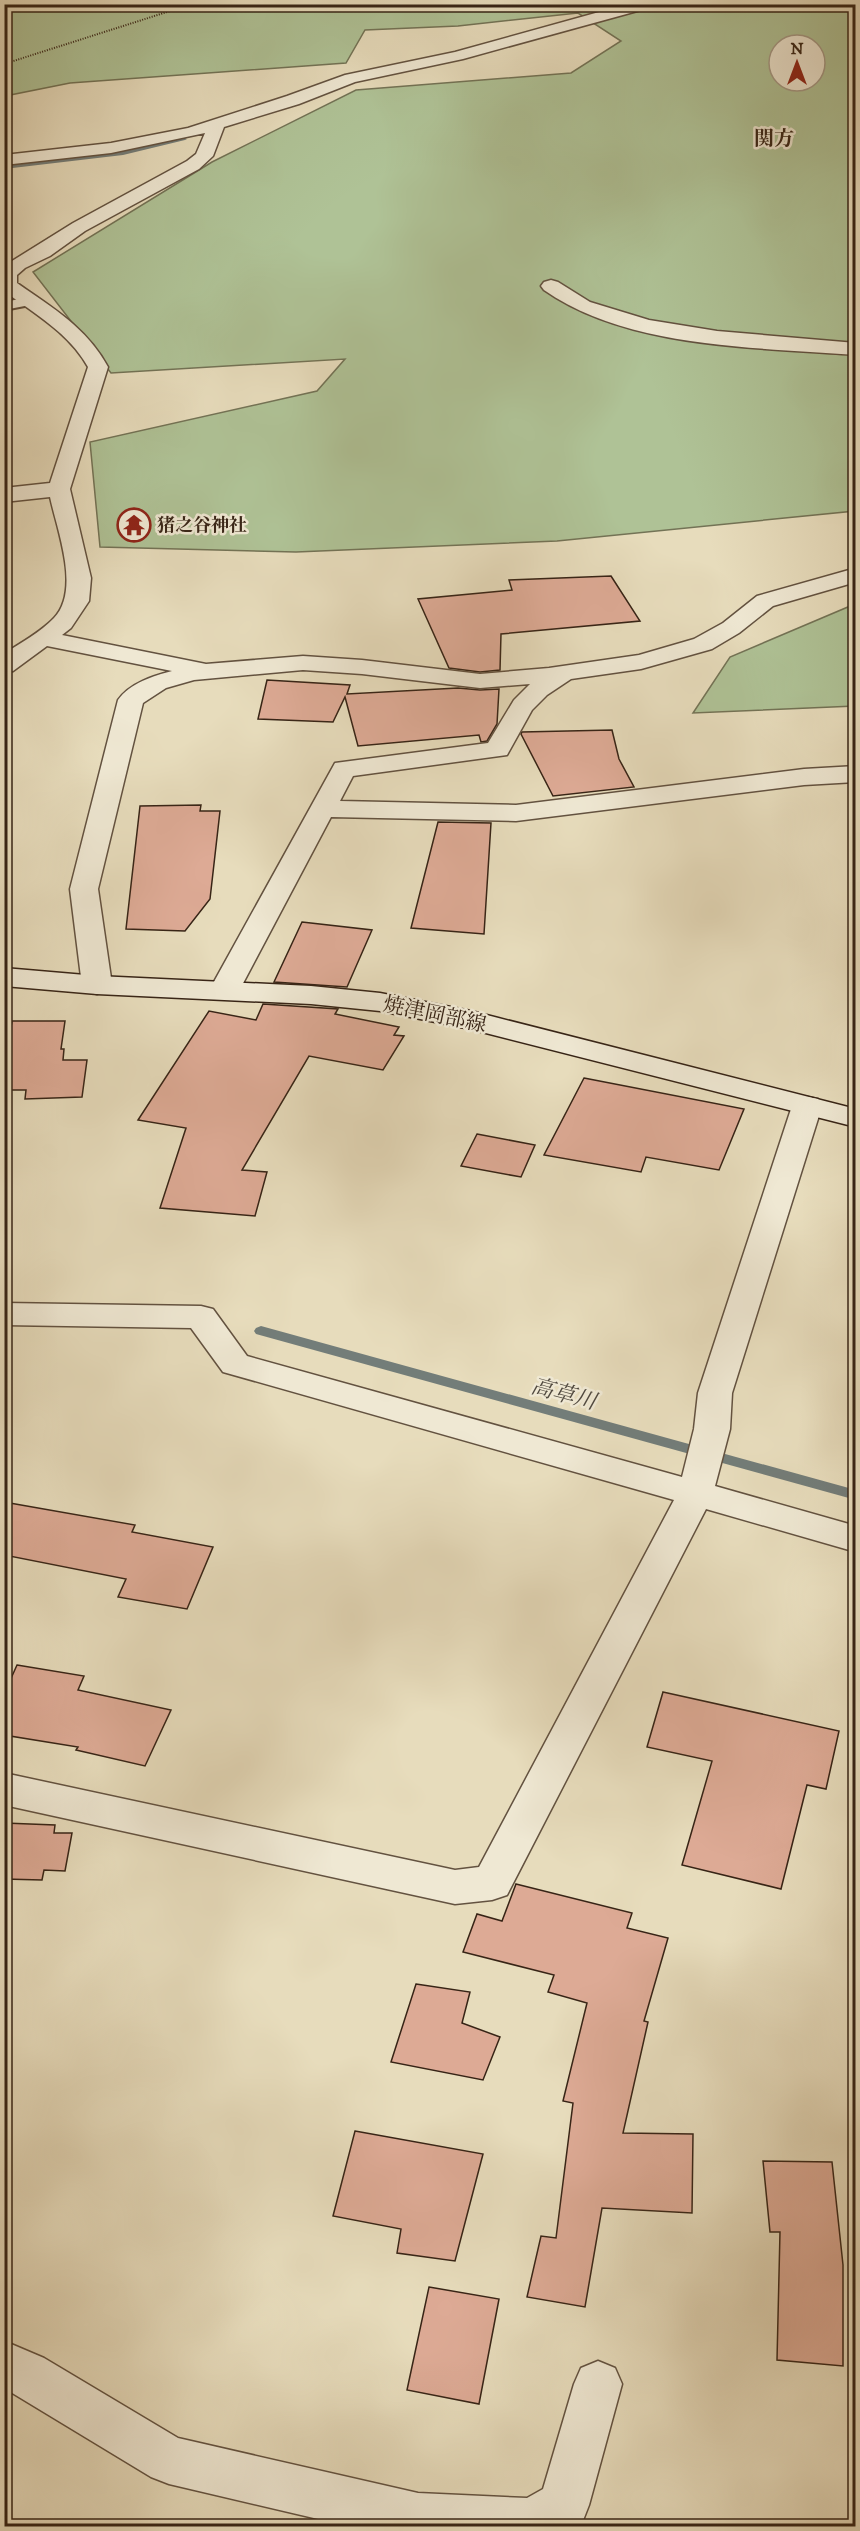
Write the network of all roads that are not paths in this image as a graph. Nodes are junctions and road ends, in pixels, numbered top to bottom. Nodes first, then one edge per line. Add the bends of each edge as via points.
1 (646, 4) edge
2 (217, 124) junction
3 (4, 160) edge
4 (551, 286) dead end
5 (30, 301) junction
6 (4, 306) edge
7 (855, 349) edge
8 (59, 489) junction
9 (4, 495) edge
10 (855, 575) edge
11 (43, 638) junction
12 (4, 666) edge
13 (207, 671) junction
14 (564, 673) junction
15 (855, 774) edge
16 (321, 809) junction
17 (4, 977) edge
18 (96, 985) junction
19 (225, 989) junction
20 (807, 1106) junction
21 (855, 1118) edge
22 (4, 1314) edge
23 (698, 1482) junction
24 (855, 1539) edge
25 (4, 1789) edge
26 (4, 2364) edge
27 (598, 2384) dead end
28 (416, 2522) edge

1 - 2 street via 457,56 360,75
2 - 3 street via 111,148
2 - 5 street via 204,156 193,165 79,227 7,274 8,285
4 - 7 street via 580,305 645,324 788,345
5 - 6 lane
5 - 8 street via 91,350 98,366
8 - 9 street
8 - 11 street via 79,578 77,601 63,623
10 - 14 street via 765,601 703,644 641,662
11 - 12 street
11 - 13 street
13 - 14 street via 303,663 480,681
13 - 18 street via 157,683 131,700 84,889
14 - 16 street via 540,687 519,707 498,750 344,769
15 - 16 street via 516,813
16 - 19 street
17 - 18 street, 焼津岡部線
18 - 19 street, 焼津岡部線
19 - 20 street, 焼津岡部線 via 380,1002 471,1020
20 - 21 street, 焼津岡部線
20 - 23 street via 715,1393 712,1429
22 - 23 street via 201,1317 235,1364
23 - 24 street
23 - 25 street via 492,1882 455,1887
26 - 28 street via 169,2460
27 - 28 street via 564,2505 531,2523

